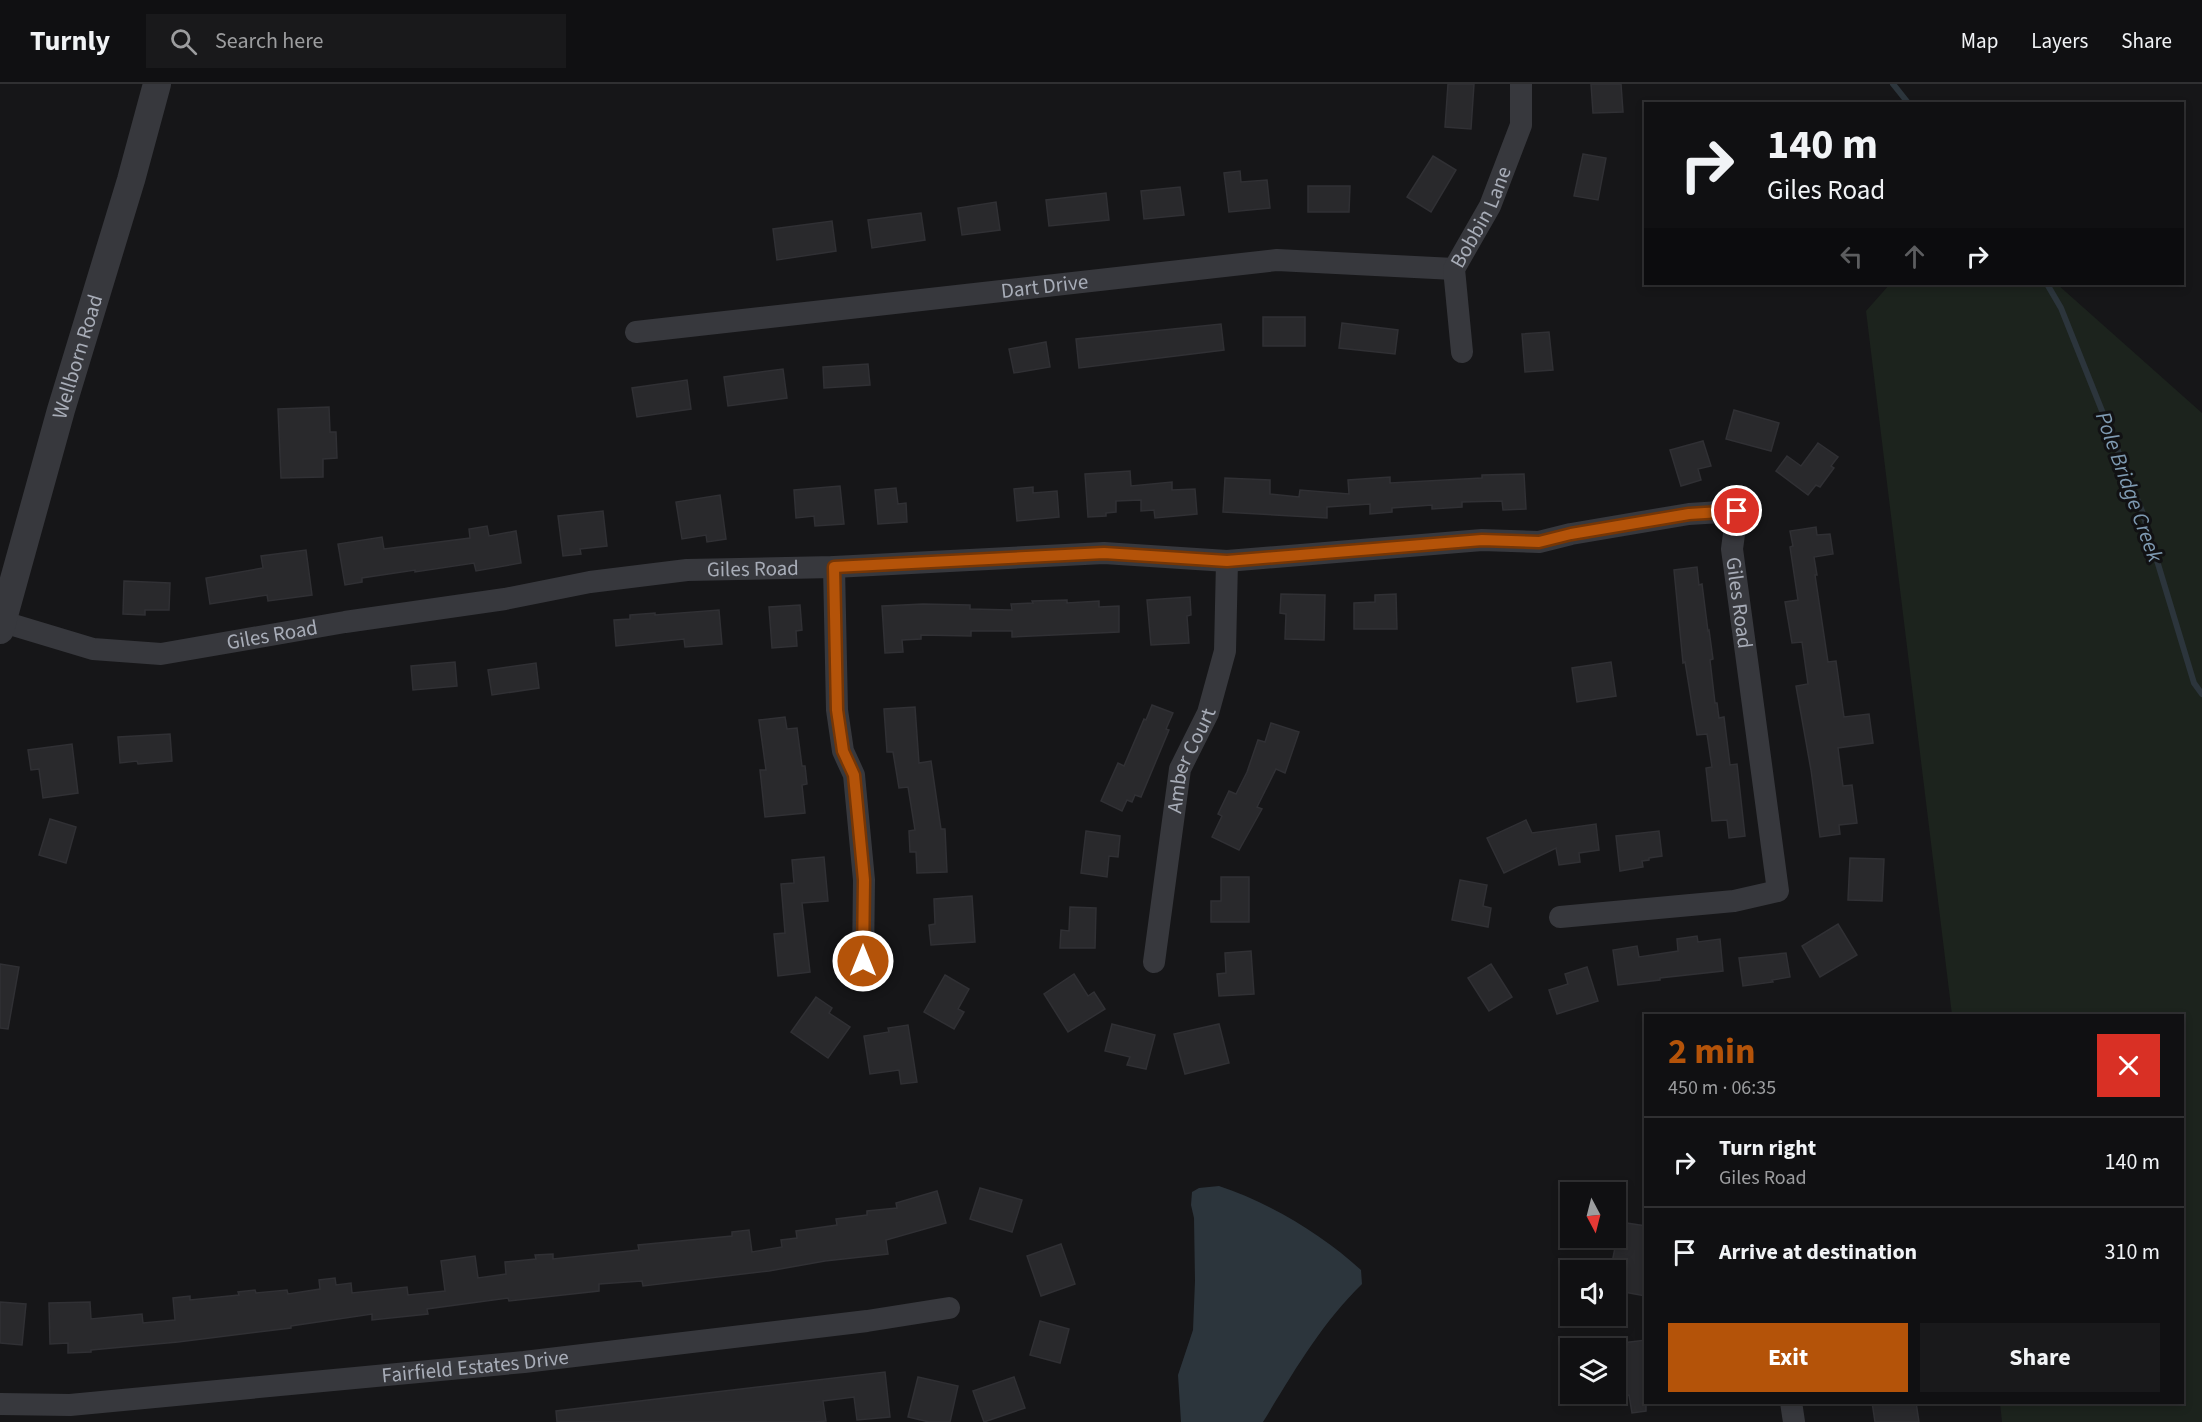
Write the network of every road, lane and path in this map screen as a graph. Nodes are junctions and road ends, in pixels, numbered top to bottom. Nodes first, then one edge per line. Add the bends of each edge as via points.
1 (158, 84) edge
2 (1521, 84) edge
3 (1454, 269) junction
4 (636, 332) dead end
5 (1462, 352) dead end
6 (1227, 561) junction
7 (834, 567) junction
8 (1, 624) edge
9 (1560, 917) dead end
10 (863, 961) dead end
11 (1154, 962) dead end
12 (949, 1308) dead end
13 (0, 1404) edge
14 (1791, 1404) edge
15 (1794, 1422) edge

1 - 8 street, Wellborn Road
2 - 3 street, Bobbin Lane via 1521,125 1490,206
3 - 4 street, Dart Drive via 1277,260
3 - 5 street, Bobbin Lane
6 - 7 street, Giles Road via 1104,553
6 - 9 street, Giles Road via 1482,540 1539,542 1689,514 1737,511 1732,549 1778,891 1734,901
6 - 11 street, Amber Court via 1225,651 1208,713 1180,769
7 - 8 street, Giles Road via 687,570 590,582 161,654 93,649
7 - 10 street via 837,710 843,751 854,775 864,880
12 - 13 street, Fairfield Estates Drive via 855,1323 524,1362 70,1405
14 - 15 street

